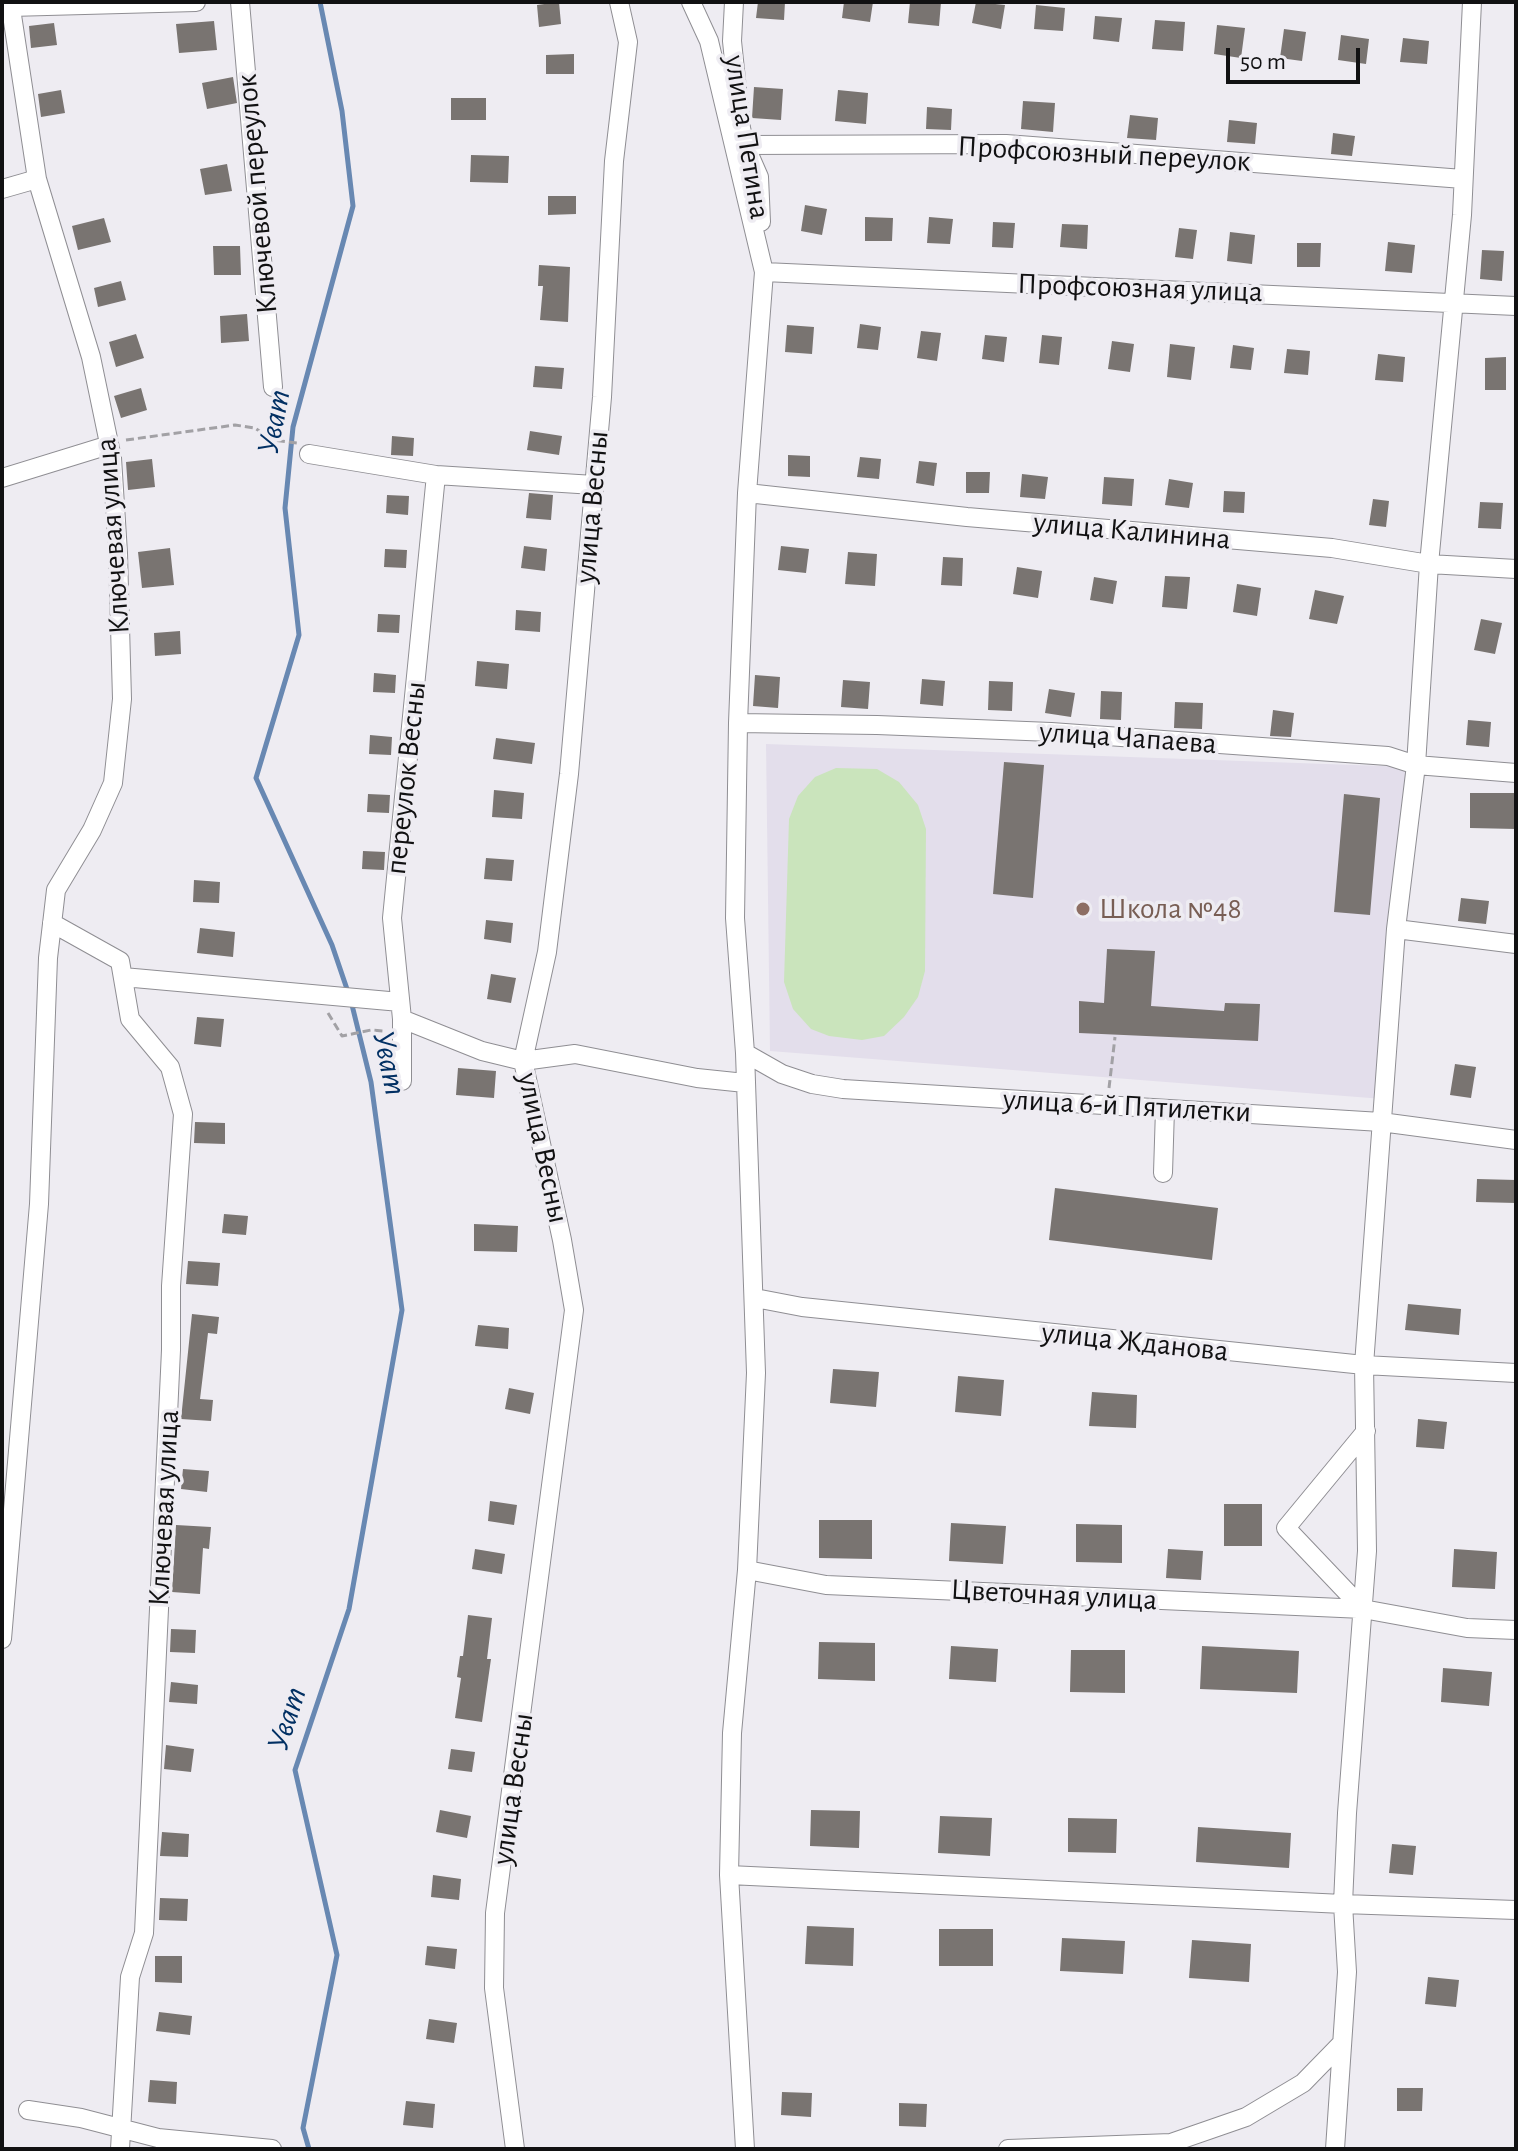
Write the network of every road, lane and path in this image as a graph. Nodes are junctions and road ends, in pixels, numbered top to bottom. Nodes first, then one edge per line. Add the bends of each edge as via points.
1 (196, 2) edge
2 (240, 2) edge
3 (619, 2) edge
4 (691, 2) edge
5 (734, 2) edge
6 (1472, 2) edge
7 (10, 5) edge
8 (745, 145) junction
9 (37, 179) junction
10 (1463, 179) junction
11 (2, 189) edge
12 (764, 272) junction
13 (1455, 302) junction
14 (1516, 306) edge
15 (273, 387) dead end
16 (109, 445) junction
17 (303, 448) joint
18 (436, 475) junction
19 (2, 478) edge
20 (594, 485) junction
21 (747, 493) junction
22 (1429, 564) junction
23 (1516, 569) edge
24 (738, 723) junction
25 (1416, 765) junction
26 (1516, 773) edge
27 (52, 923) junction
28 (1396, 929) junction
29 (1516, 944) edge
30 (123, 977) junction
31 (317, 996) junction
32 (401, 1010) junction
33 (371, 1030) dead end
34 (1115, 1037) dead end
35 (745, 1053) junction
36 (523, 1061) junction
37 (402, 1081) dead end
38 (745, 1083) junction
39 (1108, 1097) junction
40 (1165, 1109) junction
41 (1381, 1122) junction
42 (1516, 1140) edge
43 (1163, 1173) dead end
44 (755, 1298) junction
45 (1364, 1365) junction
46 (1516, 1373) edge
47 (1366, 1431) junction
48 (747, 1570) junction
49 (1363, 1609) junction
50 (1516, 1630) edge
51 (2, 1639) edge
52 (729, 1875) junction
53 (1343, 1904) junction
54 (1516, 1910) edge
55 (1342, 2043) junction
56 (28, 2110) dead end
57 (120, 2140) edge
58 (272, 2149) edge
59 (515, 2149) edge
60 (745, 2149) edge
61 (1008, 2149) edge
62 (1335, 2149) edge

1 - 7 street
2 - 15 street, Ключевой переулок
3 - 20 street, улица Весны via 628,42 614,161
4 - 12 street via 709,41
5 - 8 street, улица Петина via 732,41
6 - 10 street
7 - 9 street, Ключевая улица
8 - 10 street, Профсоюзный переулок via 1006,144
8 - 12 street, улица Петина via 759,177
9 - 11 street
9 - 16 street, Ключевая улица via 91,357
10 - 13 street
12 - 13 street, Профсоюзная улица
12 - 21 street
13 - 14 street, Профсоюзная улица
13 - 22 street
16 - 17 path via 235,425
16 - 19 street
16 - 27 street, Ключевая улица via 122,699 113,783 56,890
17 - 18 street
18 - 20 street
18 - 32 street, переулок Весны via 392,918
20 - 36 street, улица Весны via 568,789 547,952
21 - 22 street, улица Калинина via 1332,548
21 - 24 street
22 - 23 street, улица Калинина
22 - 25 street
24 - 25 street, улица Чапаева via 1051,732 1388,756
24 - 35 street via 735,918
25 - 26 street, улица Чапаева
25 - 28 street
27 - 30 street via 120,961
27 - 51 street, Ключевая улица via 39,1204
28 - 29 street
28 - 41 street
30 - 31 street
30 - 57 street, Ключевая улица via 130,1019 170,1067 183,1114 144,1933 130,1977
31 - 32 street
31 - 33 path via 342,1036
32 - 36 street via 482,1051
32 - 37 street, переулок Весны
34 - 39 path
35 - 38 street
35 - 39 street, улица 6-й Пятилетки via 782,1074 827,1087
36 - 38 street via 575,1054
36 - 59 street, улица Весны via 574,1310 495,1913 494,1988
38 - 44 street
39 - 40 street, улица 6-й Пятилетки
40 - 41 street, улица 6-й Пятилетки
40 - 43 street
41 - 42 street, улица 6-й Пятилетки
41 - 45 street
44 - 45 street, улица Жданова
44 - 48 street
45 - 46 street, улица Жданова
45 - 47 street
47 - 49 street
47 - 49 street via 1286,1528
48 - 49 street, Цветочная улица via 826,1585
48 - 52 street via 732,1733
49 - 50 street, Цветочная улица via 1467,1628
49 - 53 street
52 - 53 street
52 - 60 street
53 - 54 street
53 - 55 street via 1347,1972
55 - 61 street via 1303,2083 1246,2117 1171,2143
55 - 62 street
56 - 57 street via 81,2118
57 - 58 street via 158,2138

